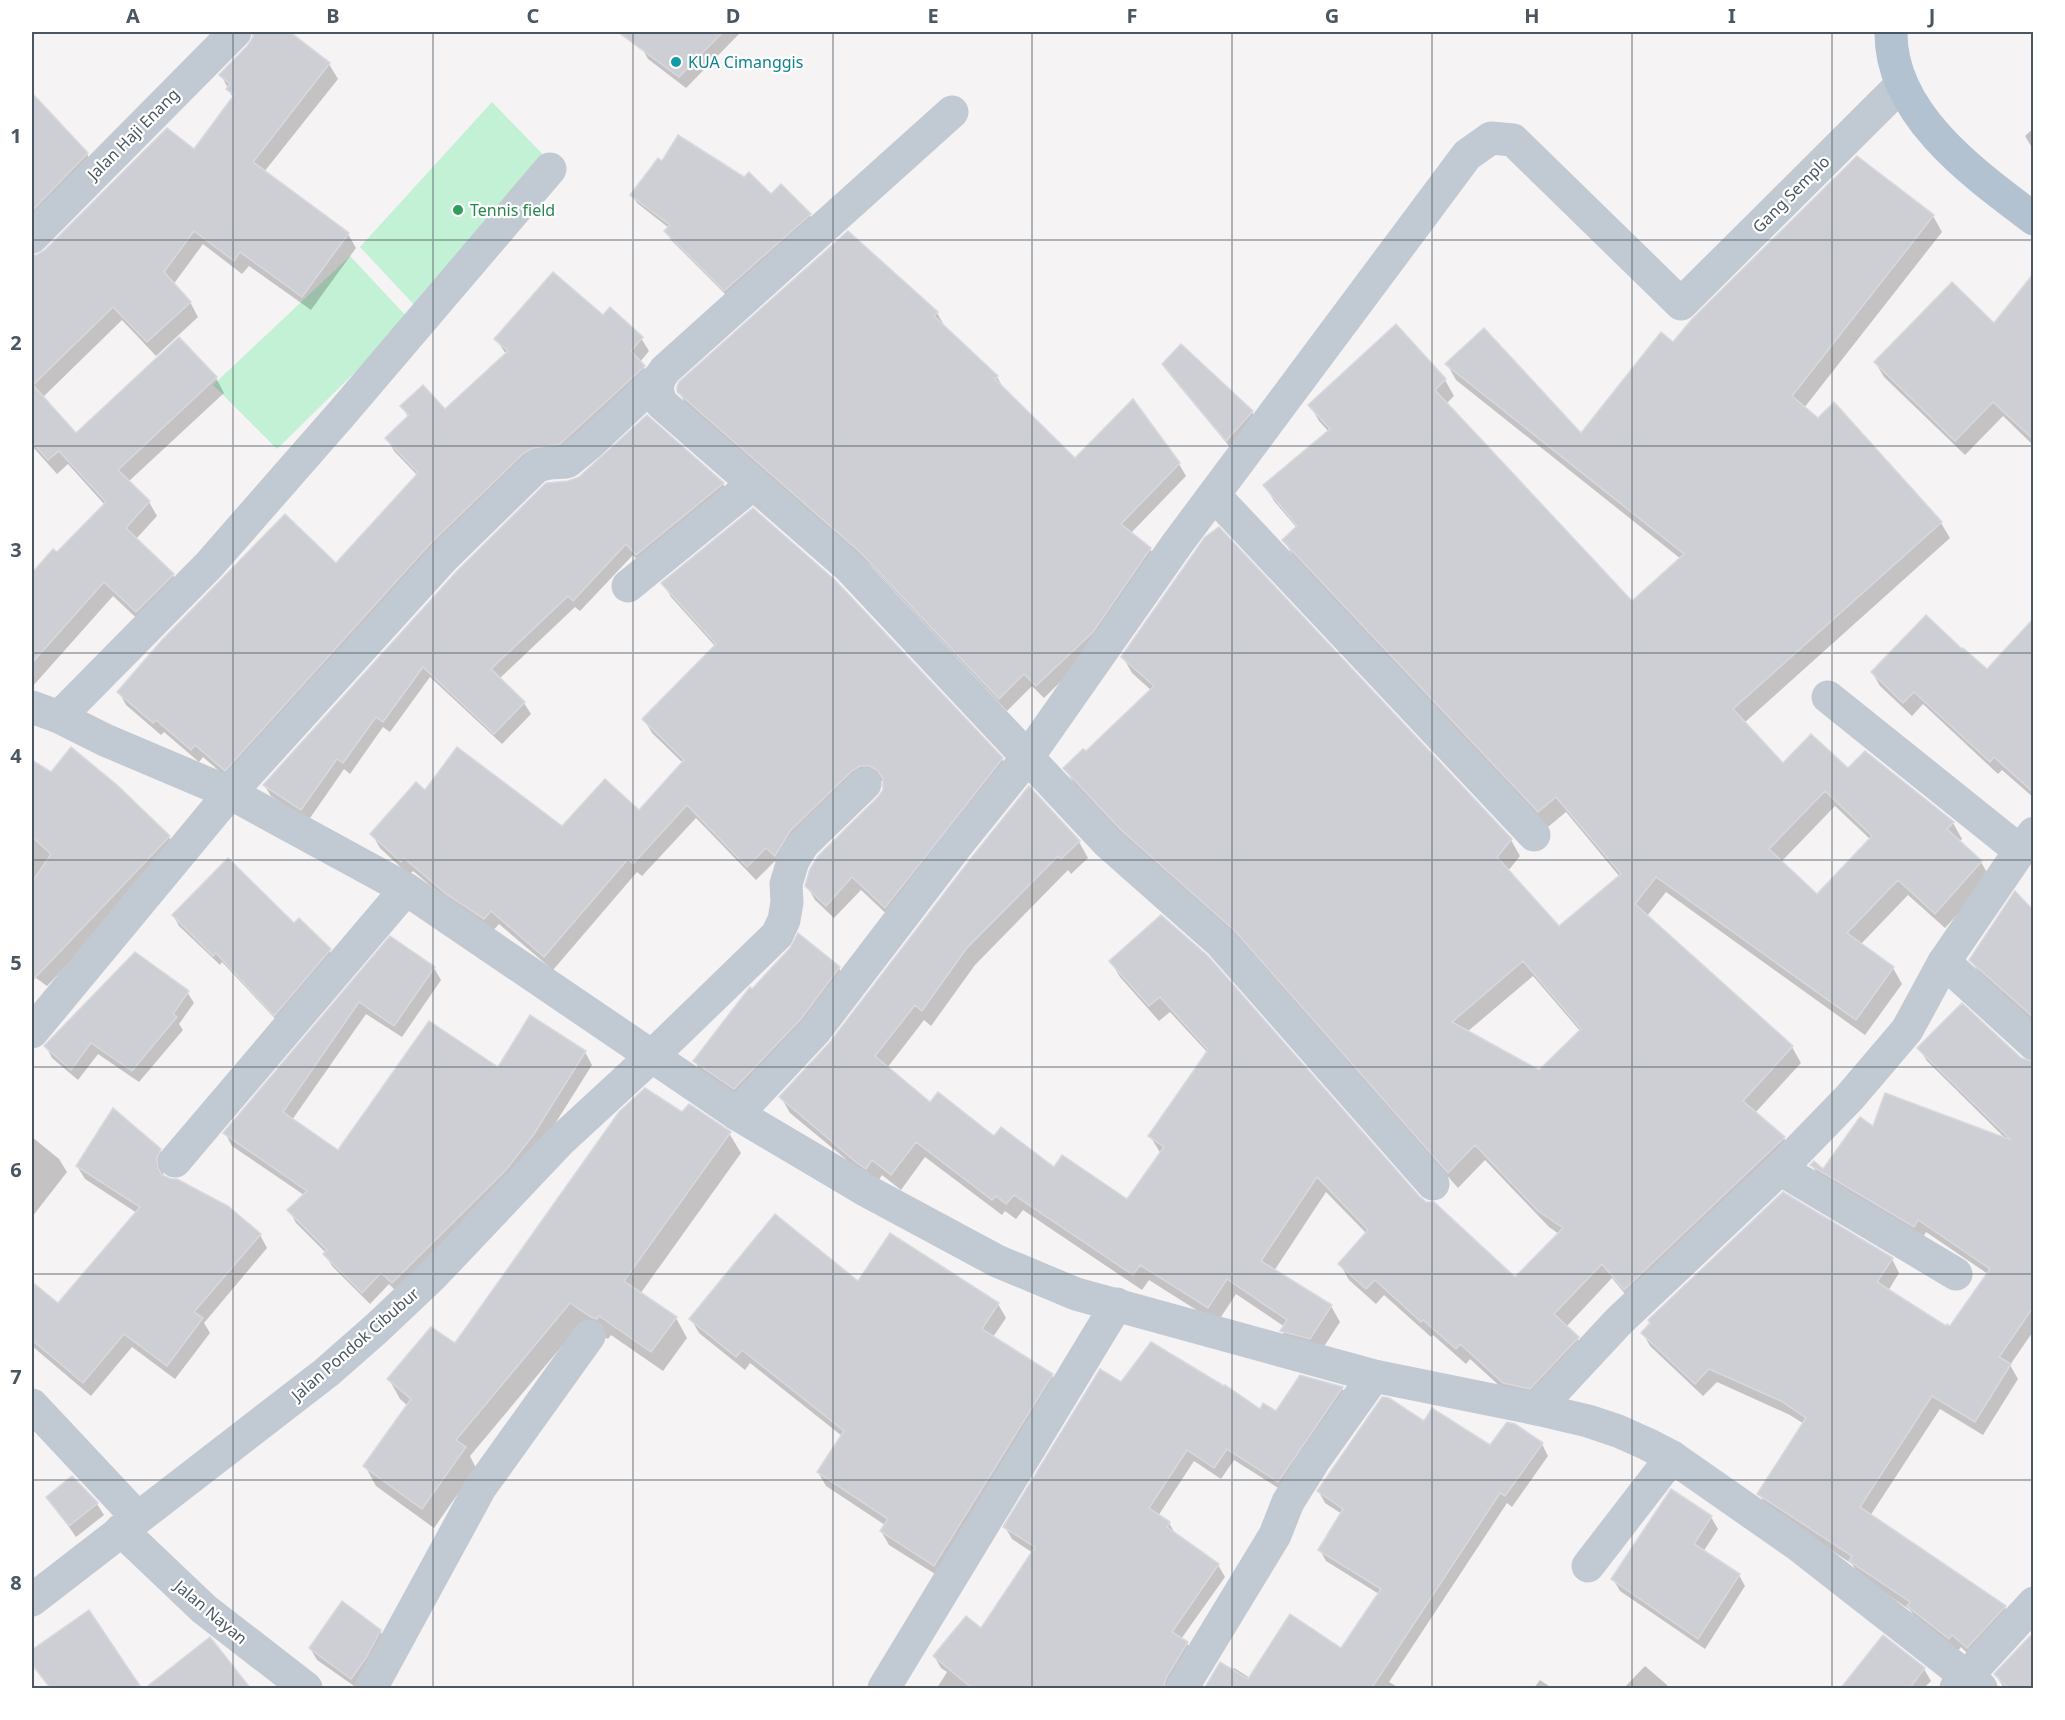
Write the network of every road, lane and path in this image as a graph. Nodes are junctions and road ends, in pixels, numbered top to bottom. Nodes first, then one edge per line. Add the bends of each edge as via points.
1 (1891, 32) edge
2 (217, 38) edge
3 (1901, 85) junction
4 (952, 112) dead end
5 (550, 169) dead end
6 (2034, 219) edge
7 (32, 237) edge
8 (657, 380) junction
9 (753, 484) junction
10 (1215, 495) junction
11 (628, 586) dead end
12 (1828, 697) dead end
13 (45, 712) edge
14 (1028, 758) junction
15 (865, 784) dead end
16 (230, 793) junction
17 (1534, 835) dead end
18 (2026, 842) edge
19 (406, 889) junction
20 (1944, 962) junction
21 (32, 1032) edge
22 (2034, 1044) edge
23 (651, 1057) junction
24 (737, 1114) junction
25 (175, 1161) dead end
26 (1780, 1169) junction
27 (1432, 1184) dead end
28 (1956, 1274) dead end
29 (1117, 1304) junction
30 (589, 1336) dead end
31 (1374, 1376) junction
32 (32, 1405) edge
33 (1538, 1409) junction
34 (1672, 1457) junction
35 (129, 1524) junction
36 (1588, 1566) dead end
37 (32, 1600) edge
38 (2034, 1603) edge
39 (290, 1684) edge
40 (1968, 1685) edge
41 (371, 1689) edge
42 (884, 1689) edge
43 (1182, 1689) edge

1 - 3 main road
2 - 7 street, Jalan Haji Enang
3 - 6 main road via 1953,153 1977,177
3 - 10 street, Gang Semplo via 1681,304 1513,140 1491,138 1467,155
4 - 8 street
5 - 13 street via 209,565
8 - 9 street via 660,403
8 - 16 street via 567,462 537,466 522,480 444,557
9 - 11 street
9 - 14 street via 849,567
10 - 14 street
10 - 17 street
12 - 18 street
13 - 16 street
14 - 24 street via 957,844 815,1031
14 - 27 street via 1108,843 1221,943
15 - 23 street, Jalan Pondok Cibubur via 803,844 793,861 786,884 784,920 777,934
16 - 19 street
16 - 21 street
18 - 20 street
19 - 23 street
19 - 25 street
20 - 22 street
20 - 26 street via 1907,1030 1850,1097
23 - 24 street
23 - 35 street, Jalan Pondok Cibubur via 560,1141 377,1328 300,1393
24 - 29 street via 867,1191 997,1261 1076,1294
26 - 28 street
26 - 33 street via 1619,1321
29 - 31 street
29 - 42 street
30 - 41 street via 480,1488
31 - 33 street
31 - 43 street via 1288,1502 1275,1535
32 - 35 street, Jalan Nayan
33 - 34 street via 1618,1431
34 - 36 street
34 - 40 street via 1798,1545
35 - 37 street, Jalan Pondok Cibubur
35 - 39 street, Jalan Nayan via 204,1609
38 - 40 street

